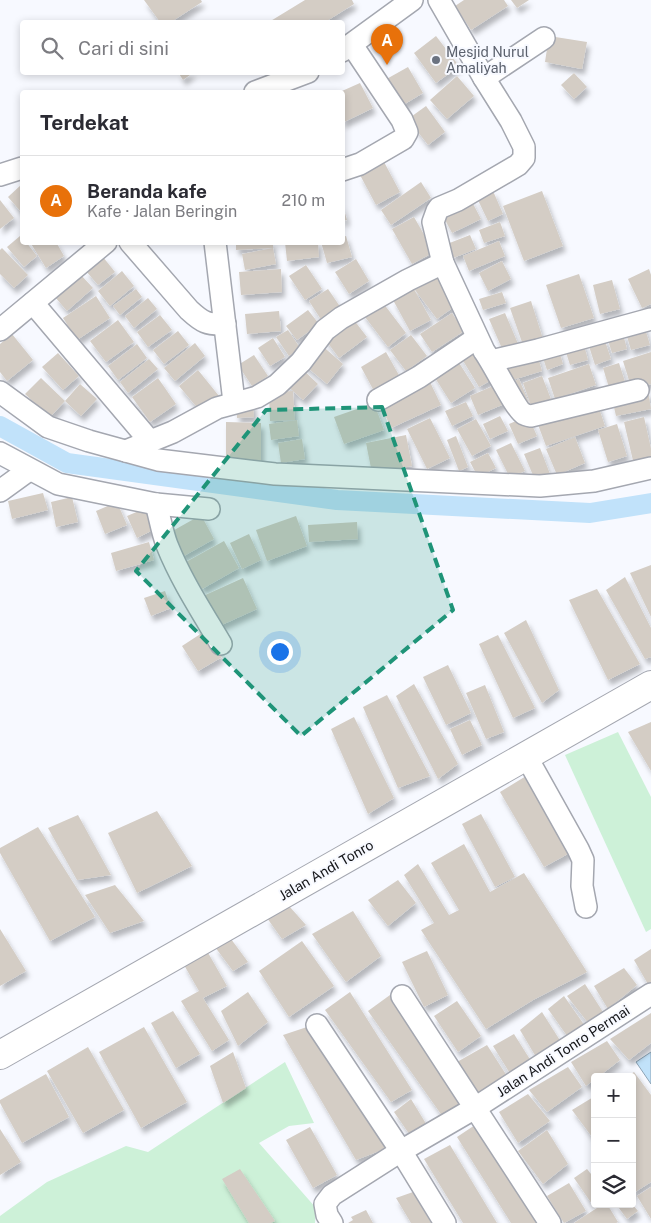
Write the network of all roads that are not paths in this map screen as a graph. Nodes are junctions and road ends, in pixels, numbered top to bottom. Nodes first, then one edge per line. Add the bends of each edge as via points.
1 (439, 0) edge
2 (404, 2) edge
3 (544, 38) dead end
4 (347, 48) edge
5 (301, 75) edge
6 (484, 78) junction
7 (266, 90) edge
8 (20, 169) edge
9 (345, 169) edge
10 (0, 175) edge
11 (102, 245) edge
12 (133, 245) edge
13 (214, 245) edge
14 (443, 263) junction
15 (33, 303) junction
16 (651, 320) edge
17 (225, 324) junction
18 (0, 330) edge
19 (477, 338) junction
20 (491, 361) junction
21 (638, 390) dead end
22 (0, 392) edge
23 (378, 400) dead end
24 (234, 402) junction
25 (149, 440) junction
26 (126, 451) junction
27 (0, 453) edge
28 (651, 468) edge
29 (30, 470) junction
30 (0, 491) edge
31 (156, 504) junction
32 (209, 509) dead end
33 (221, 644) dead end
34 (651, 684) edge
35 (526, 756) junction
36 (586, 907) dead end
37 (651, 994) edge
38 (402, 996) dead end
39 (316, 1025) dead end
40 (0, 1055) edge
41 (475, 1108) junction
42 (401, 1151) junction
43 (332, 1223) edge
44 (445, 1223) edge
45 (550, 1223) edge

1 - 6 street
2 - 4 street
3 - 6 street
4 - 9 street via 402,120 407,132 404,139
5 - 7 street
6 - 14 street via 511,121 524,147 524,158 518,165 439,208 433,222
8 - 10 street
11 - 15 street
12 - 17 street via 199,319 210,325
13 - 17 street
14 - 19 street
14 - 24 street via 341,318 325,330 301,362 276,385 257,397
15 - 18 street
15 - 25 street
16 - 20 street
17 - 24 street
19 - 20 street
19 - 23 street via 420,377
20 - 21 street via 516,406 523,414 531,416
22 - 26 street via 48,427
24 - 25 street
25 - 26 street
26 - 28 street via 158,460 275,474 540,486 594,481
27 - 29 street
29 - 30 street
29 - 31 street via 58,484
31 - 32 street
31 - 33 street via 167,545
34 - 35 street, Jalan Andi Tonro
35 - 36 street via 583,860 582,886
35 - 40 street, Jalan Andi Tonro
37 - 41 street, Jalan Andi Tonro Permai
38 - 41 street
39 - 42 street
41 - 42 street, Jalan Andi Tonro Permai
41 - 45 street
42 - 43 street, Jalan Andi Tonro Permai via 332,1195 325,1204
42 - 44 street

